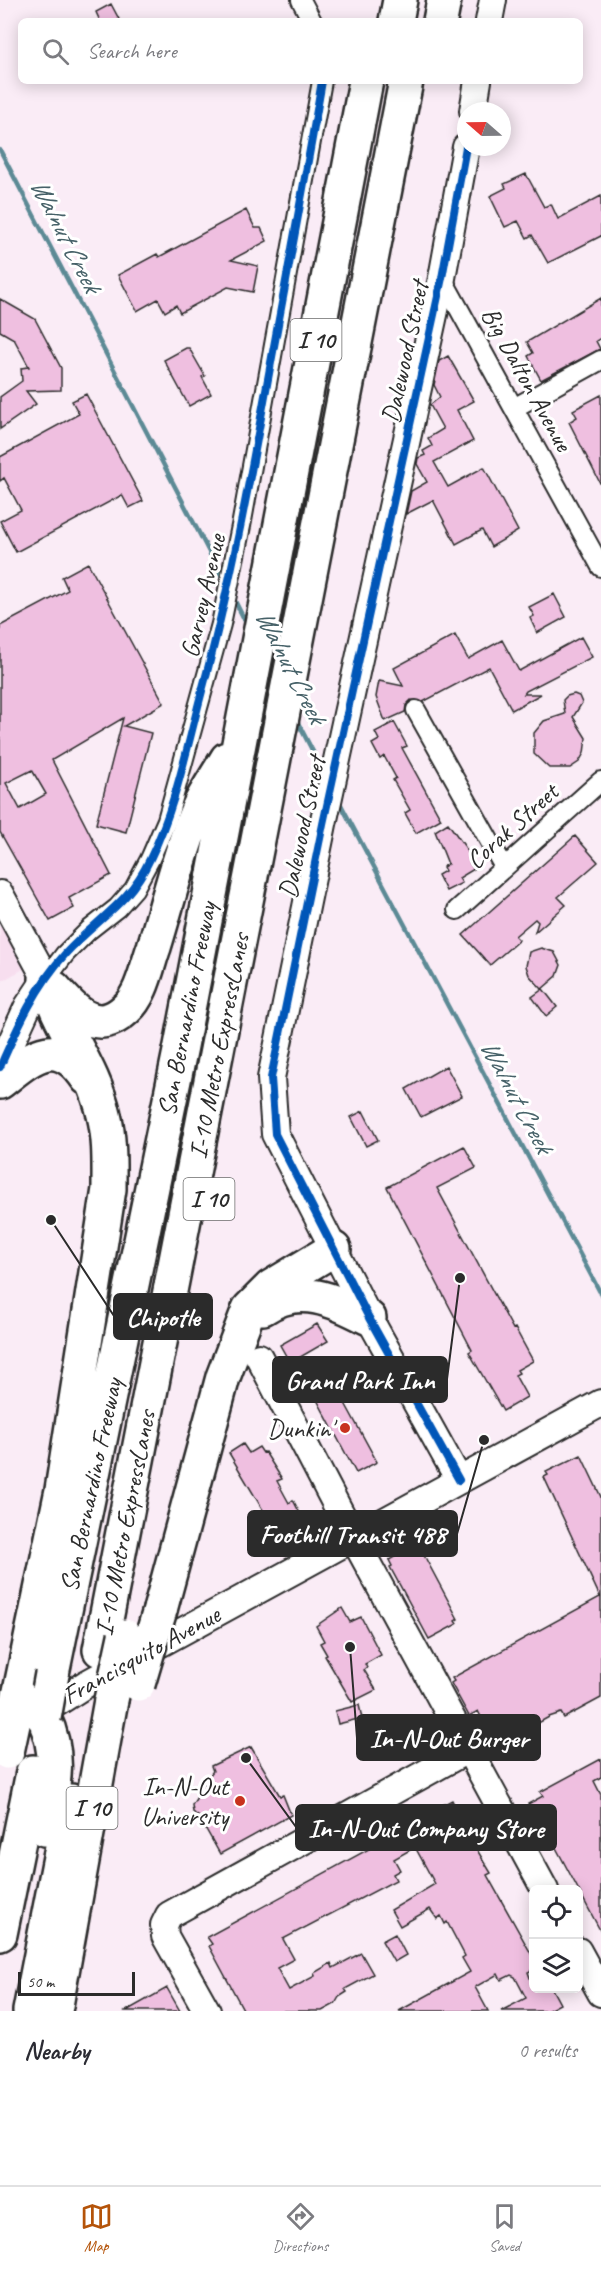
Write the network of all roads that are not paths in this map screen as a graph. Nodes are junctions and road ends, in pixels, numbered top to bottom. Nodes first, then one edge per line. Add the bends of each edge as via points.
1 (301, 0) edge
2 (381, 0) edge
3 (400, 0) edge
4 (421, 0) edge
5 (444, 0) edge
6 (493, 0) edge
7 (310, 18) edge
8 (378, 18) edge
9 (397, 18) edge
10 (418, 18) edge
11 (441, 18) edge
12 (490, 18) edge
13 (321, 84) edge
14 (365, 84) edge
15 (383, 84) edge
16 (405, 84) edge
17 (428, 84) edge
18 (478, 84) edge
19 (474, 102) edge
20 (464, 156) edge
21 (442, 278) junction
22 (601, 360) edge
23 (514, 408) junction
24 (601, 567) edge
25 (273, 610) junction
26 (256, 692) junction
27 (416, 710) dead end
28 (238, 739) junction
29 (601, 782) edge
30 (221, 836) junction
31 (504, 867) junction
32 (0, 894) edge
33 (457, 910) dead end
34 (46, 979) junction
35 (0, 1067) edge
36 (0, 1082) edge
37 (95, 1090) junction
38 (334, 1249) junction
39 (369, 1318) junction
40 (242, 1324) junction
41 (259, 1357) dead end
42 (601, 1403) edge
43 (459, 1480) junction
44 (353, 1537) junction
45 (112, 1643) junction
46 (112, 1698) junction
47 (45, 1729) junction
48 (3, 1745) edge
49 (469, 1749) junction
50 (25, 1810) junction
51 (542, 1885) edge
52 (0, 1934) edge
53 (583, 1959) edge
54 (601, 1993) edge
55 (10, 2011) edge
56 (30, 2011) edge
57 (55, 2011) edge
58 (207, 2011) edge

1 - 7 street
2 - 8 highway
3 - 9 highway
4 - 10 highway
5 - 11 highway
6 - 12 street
13 - 34 street, Garvey Avenue via 221,624 167,820 134,889 89,930
14 - 25 highway, San Bernardino Freeway / I 10
15 - 25 highway
16 - 45 highway, I-10 Metro ExpressLanes via 278,734
17 - 45 highway, I 10 via 312,682
18 - 19 street
20 - 21 street, Dalewood Street
21 - 23 street, Big Dalton Avenue
21 - 38 street, Dalewood Street via 271,1078 275,1134
22 - 23 street
23 - 24 street, Big Dalton Avenue
25 - 26 highway, San Bernardino Freeway / I 10
26 - 28 highway, San Bernardino Freeway / I 10
26 - 30 highway via 244,801
27 - 31 street
28 - 30 highway, San Bernardino Freeway / I 10
28 - 34 highway via 197,810 142,981 126,1009 102,1020 81,1017
29 - 31 street, Corak Street
30 - 47 highway, San Bernardino Freeway / I 10, bridge via 52,1674
31 - 33 street, Corak Street
32 - 34 street
34 - 35 street, Garvey Avenue via 28,1006
34 - 37 highway via 53,1007
36 - 37 highway via 38,1053 52,1053 74,1062
37 - 48 highway, bridge via 104,1113 109,1162 103,1233 62,1491 19,1696
38 - 39 street, Dalewood Street
38 - 40 highway via 271,1287 249,1309
39 - 40 highway via 326,1297 308,1294 272,1302
39 - 43 street, Dalewood Street
40 - 46 highway, bridge via 223,1377 160,1610
41 - 44 street
42 - 43 street, Francisquito Avenue
43 - 44 street, Francisquito Avenue
44 - 48 street, Francisquito Avenue via 86,1684
44 - 49 street
45 - 46 highway, I 10, bridge
46 - 56 highway
46 - 57 highway, I 10
47 - 50 highway, San Bernardino Freeway / I 10
47 - 55 highway via 56,1771
48 - 50 highway
49 - 51 street
49 - 58 street via 169,1915 164,1925 165,1936
50 - 52 highway, San Bernardino Freeway / I 10
53 - 54 street

